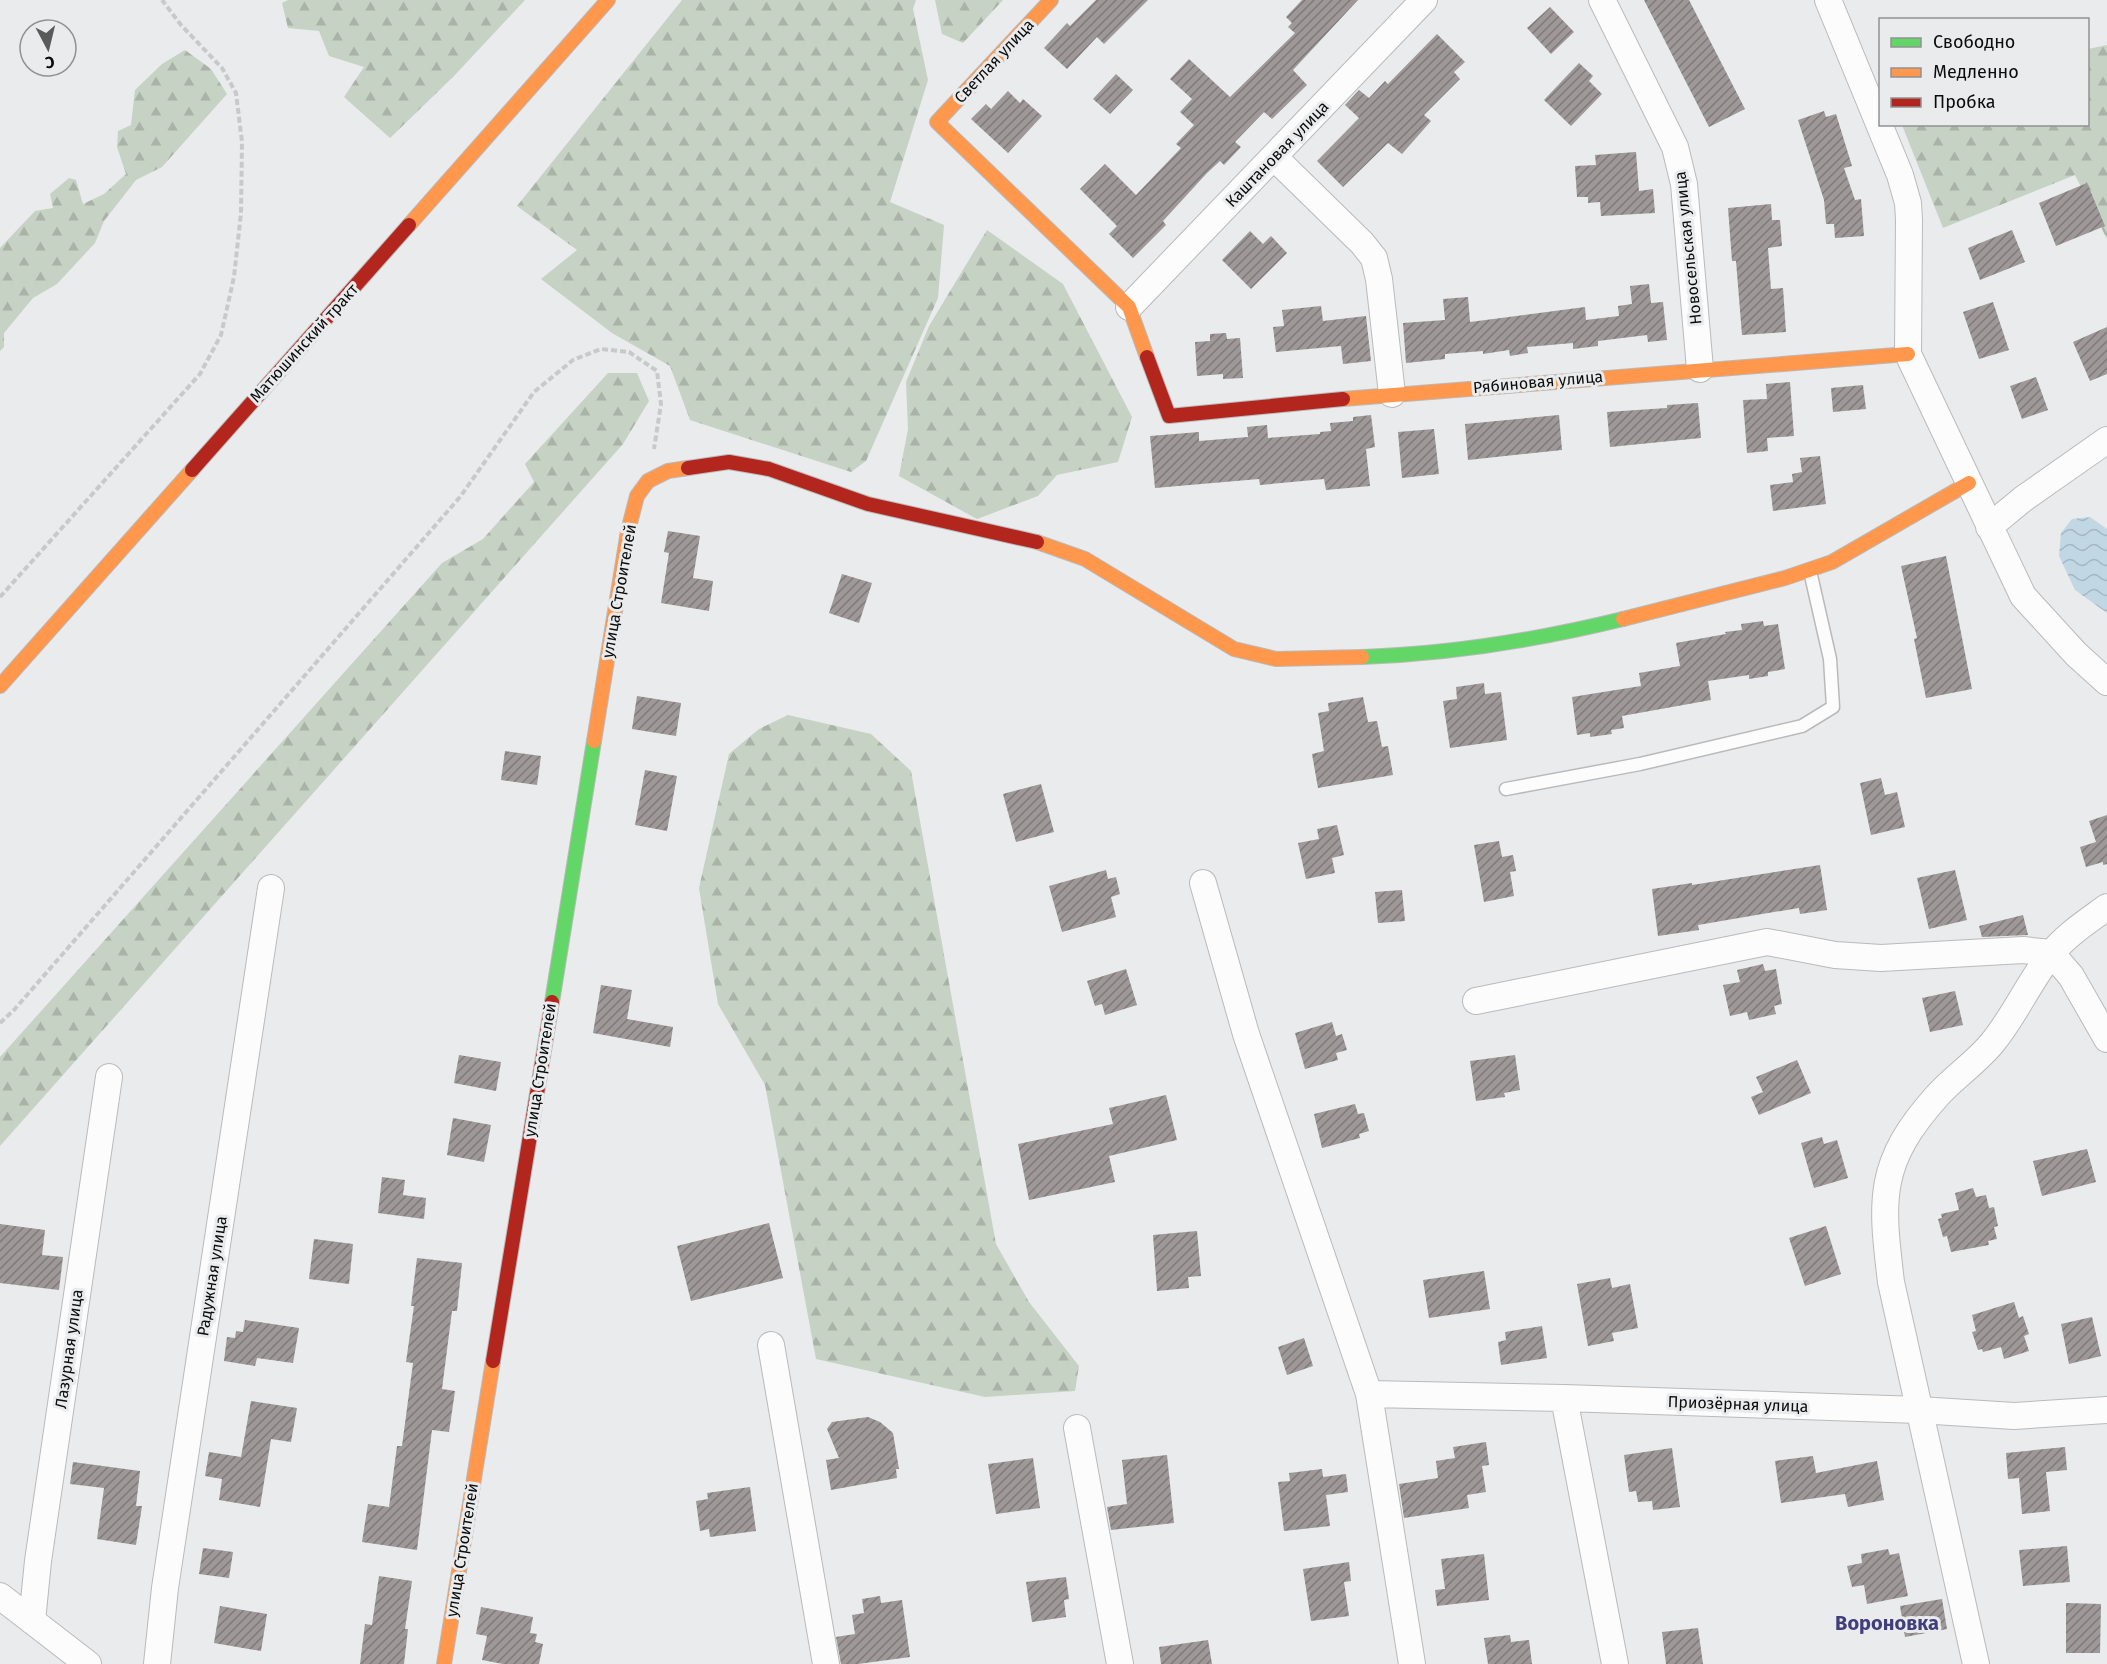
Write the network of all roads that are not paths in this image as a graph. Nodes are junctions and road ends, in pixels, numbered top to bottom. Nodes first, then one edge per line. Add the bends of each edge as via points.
1 (608, 0) edge
2 (1051, 0) edge
3 (1424, 0) edge
4 (1602, 0) edge
5 (1828, 0) edge
6 (1879, 124) edge
7 (1880, 126) edge
8 (1274, 157) junction
9 (1129, 307) junction
10 (1908, 354) junction
11 (1700, 369) junction
12 (1392, 394) junction
13 (2107, 440) edge
14 (1969, 483) junction
15 (1989, 528) junction
16 (1809, 570) junction
17 (2107, 682) edge
18 (0, 686) edge
19 (1506, 789) dead end
20 (1203, 883) dead end
21 (271, 888) dead end
22 (2107, 907) edge
23 (2051, 953) junction
24 (1476, 1001) dead end
25 (2107, 1039) edge
26 (109, 1077) dead end
27 (771, 1345) dead end
28 (1369, 1394) junction
29 (1564, 1398) junction
30 (1919, 1410) junction
31 (2107, 1410) edge
32 (1077, 1428) dead end
33 (0, 1596) edge
34 (32, 1621) junction
35 (88, 1664) edge
36 (158, 1664) edge
37 (444, 1664) edge
38 (826, 1664) edge
39 (1120, 1664) edge
40 (1412, 1664) edge
41 (1615, 1664) edge
42 (1976, 1664) edge

1 - 18 street, Матюшинский тракт
2 - 9 street, Светлая улица via 937,122
3 - 8 street, Каштановая улица
4 - 11 street, Новосельская улица via 1675,147 1684,184
5 - 6 street
7 - 10 street via 1908,203
8 - 9 street, Каштановая улица
8 - 12 street via 1374,258
9 - 12 street, Рябиновая улица via 1169,416
10 - 11 street, Рябиновая улица
10 - 14 street
11 - 12 street, Рябиновая улица
13 - 15 street
14 - 15 street
14 - 16 street via 1832,562
15 - 17 street via 2024,596
16 - 19 lane via 1830,659 1833,707 1802,726 1640,764
16 - 37 street, улица Строителей via 1558,635 1462,650 1276,659 1234,649 1085,559 1045,544 868,504 769,469 729,462 668,471 648,481 637,496 628,531
20 - 28 street via 1246,1034
21 - 36 street, Радужная улица via 169,1564
22 - 23 street
23 - 24 street via 1881,958 1835,955 1767,942
23 - 25 street via 2071,976
23 - 30 street via 1993,1043 1937,1096 1910,1130 1892,1162 1884,1221 1891,1282
26 - 34 street, Лазурная улица
27 - 38 street
28 - 29 street, Приозёрная улица
28 - 40 street
29 - 30 street, Приозёрная улица
29 - 41 street
30 - 31 street, Приозёрная улица via 2014,1416
30 - 42 street
32 - 39 street
33 - 34 street
34 - 35 street

